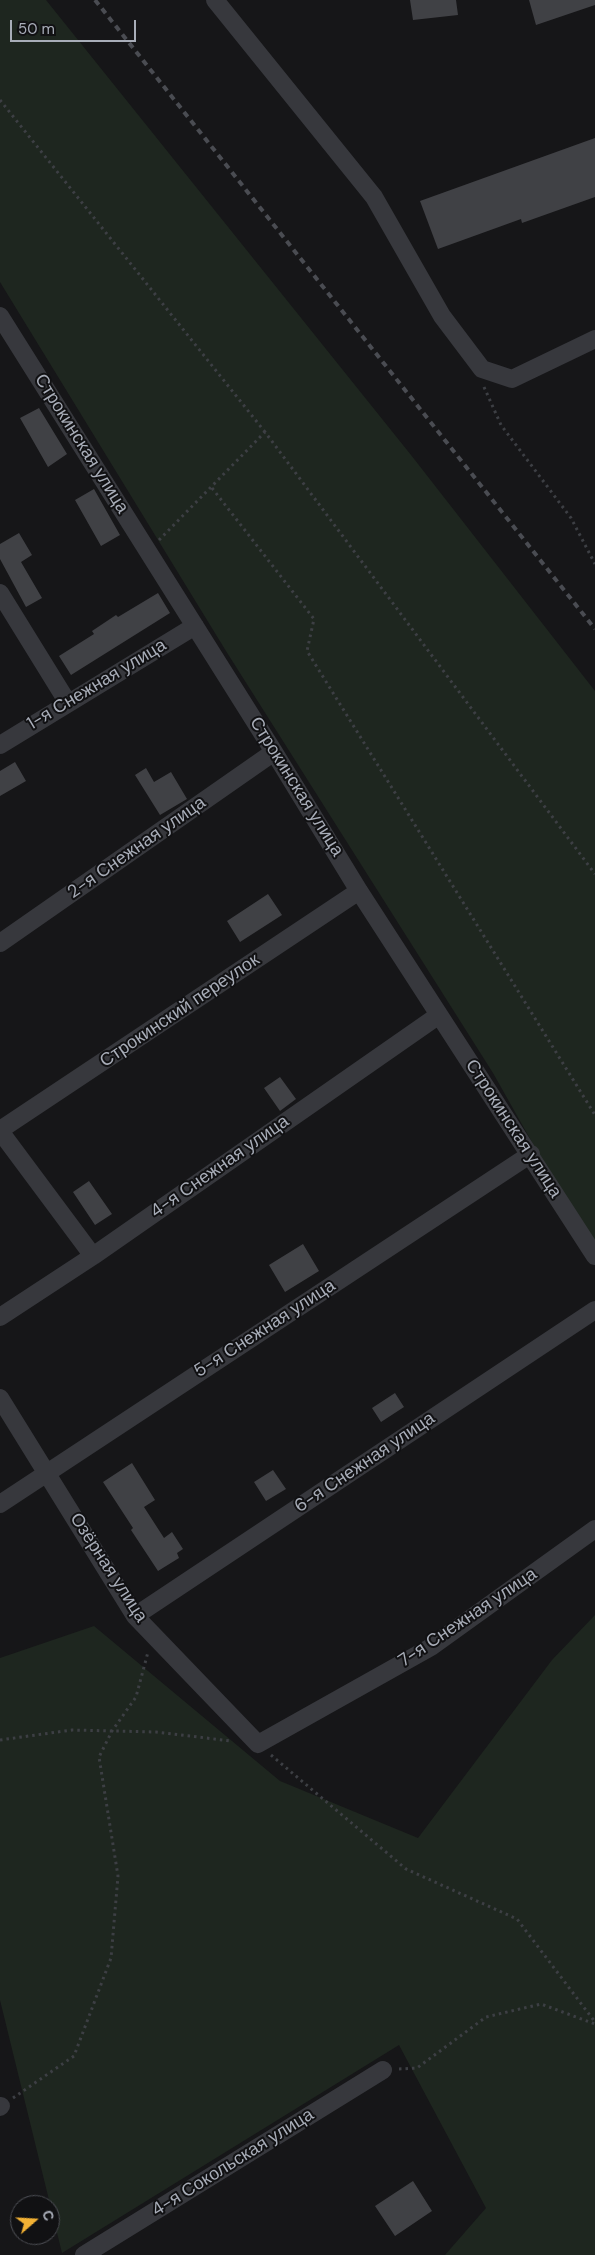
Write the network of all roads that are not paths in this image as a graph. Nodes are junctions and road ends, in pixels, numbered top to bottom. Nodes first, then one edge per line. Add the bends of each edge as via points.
1 (215, 0) edge
2 (0, 316) edge
3 (595, 339) edge
4 (0, 593) edge
5 (195, 626) junction
6 (68, 702) junction
7 (0, 745) edge
8 (274, 752) junction
9 (359, 891) junction
10 (0, 943) edge
11 (439, 1015) junction
12 (0, 1131) edge
13 (530, 1154) junction
14 (93, 1256) junction
15 (595, 1256) edge
16 (595, 1310) edge
17 (0, 1317) edge
18 (0, 1398) edge
19 (47, 1473) junction
20 (0, 1504) edge
21 (595, 1529) edge
22 (135, 1616) junction
23 (258, 1744) joint
24 (383, 2070) road end
25 (84, 2255) edge

1 - 3 street via 374,197 442,316 482,369 512,378
2 - 5 street, Строкинская улица
4 - 6 street
5 - 6 street, 1-я Снежная улица
5 - 8 street, Строкинская улица
6 - 7 street, 1-я Снежная улица
8 - 9 street, Строкинская улица
8 - 10 street, 2-я Снежная улица
9 - 11 street, Строкинская улица
9 - 12 street, Строкинский переулок
11 - 13 street, Строкинская улица
11 - 14 street, 4-я Снежная улица
12 - 14 street
13 - 15 street, Строкинская улица
13 - 19 street, 5-я Снежная улица
14 - 17 street, 4-я Снежная улица
16 - 22 street, 6-я Снежная улица
18 - 19 street, Озёрная улица
19 - 20 street, 5-я Снежная улица
19 - 22 street, Озёрная улица
21 - 23 street, 7-я Снежная улица via 430,1647
22 - 23 street, Озёрная улица
24 - 25 street, 4-я Сокольская улица

